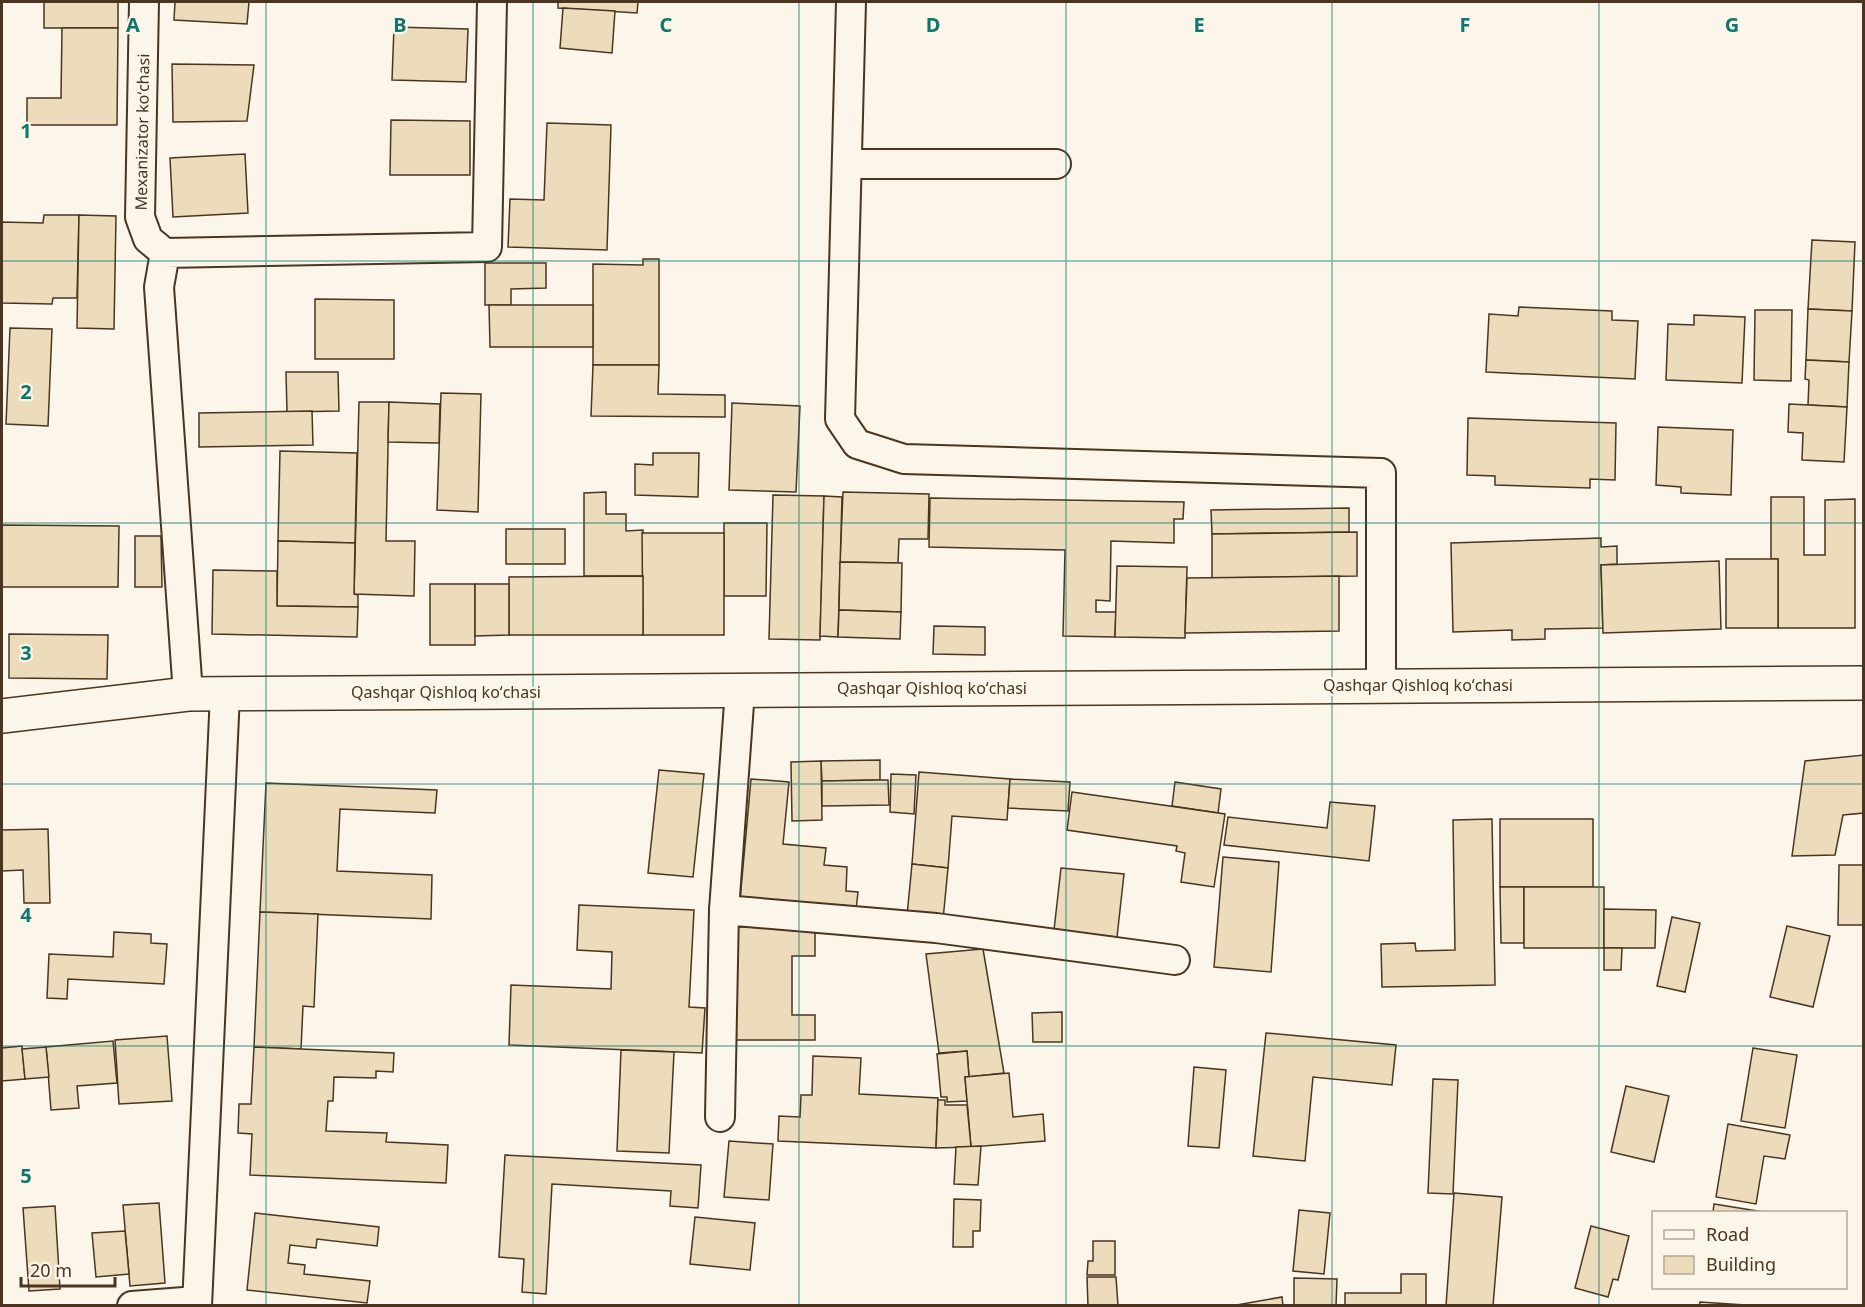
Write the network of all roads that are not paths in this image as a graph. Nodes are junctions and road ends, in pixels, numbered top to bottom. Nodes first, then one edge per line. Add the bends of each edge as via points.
1 (144, 2) edge
2 (492, 2) edge
3 (851, 2) edge
4 (847, 164) junction
5 (1056, 164) dead end
6 (165, 253) junction
7 (1863, 683) edge
8 (1381, 685) junction
9 (740, 690) junction
10 (188, 694) junction
11 (225, 694) junction
12 (2, 716) edge
13 (724, 910) junction
14 (1175, 960) dead end
15 (720, 1118) dead end
16 (197, 1303) edge
17 (132, 1305) edge

1 - 6 street, Mexanizator koʻchasi via 140,217 148,240
2 - 6 street via 487,247
3 - 4 street
4 - 5 street
4 - 8 street via 840,419 857,444 904,459 1381,473
6 - 10 street via 159,287
7 - 8 main road, Qashqar Qishloq koʻchasi
8 - 9 main road, Qashqar Qishloq koʻchasi
9 - 11 main road, Qashqar Qishloq koʻchasi
9 - 13 street
10 - 11 main road, Qashqar Qishloq koʻchasi
10 - 12 main road, Qashqar Qishloq koʻchasi
11 - 16 street
13 - 14 street via 936,928
13 - 15 street
16 - 17 street

